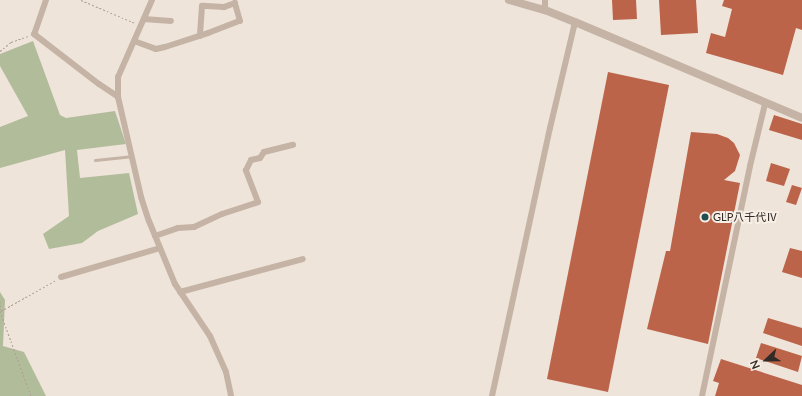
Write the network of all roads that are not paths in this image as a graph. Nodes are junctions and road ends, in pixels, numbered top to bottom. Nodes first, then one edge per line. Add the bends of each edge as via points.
1 (46, 0) edge
2 (152, 0) edge
3 (509, 0) edge
4 (545, 0) edge
5 (545, 10) junction
6 (171, 21) dead end
7 (142, 22) junction
8 (575, 22) junction
9 (200, 36) junction
10 (134, 41) junction
11 (118, 97) junction
12 (765, 104) junction
13 (802, 118) edge
14 (293, 145) dead end
15 (131, 156) junction
16 (95, 160) dead end
17 (155, 236) junction
18 (160, 248) junction
19 (303, 259) dead end
20 (61, 278) road end
21 (180, 292) junction
22 (231, 396) edge
23 (492, 396) edge
24 (702, 396) edge

1 - 11 street via 34,34
2 - 7 street
3 - 5 street
4 - 5 street
5 - 8 street
6 - 7 street
7 - 10 street
8 - 12 street
8 - 23 street
9 - 9 street via 240,21 235,3 224,7 202,6
9 - 10 street via 156,49
10 - 11 street via 118,77
11 - 15 street
12 - 13 street
12 - 24 street
14 - 17 street via 264,152 260,158 251,160 246,170 258,202 194,227 178,228
15 - 16 lane
15 - 17 street via 141,197
17 - 18 street
18 - 20 street
18 - 21 street
19 - 21 street
21 - 22 street via 210,336 226,372

